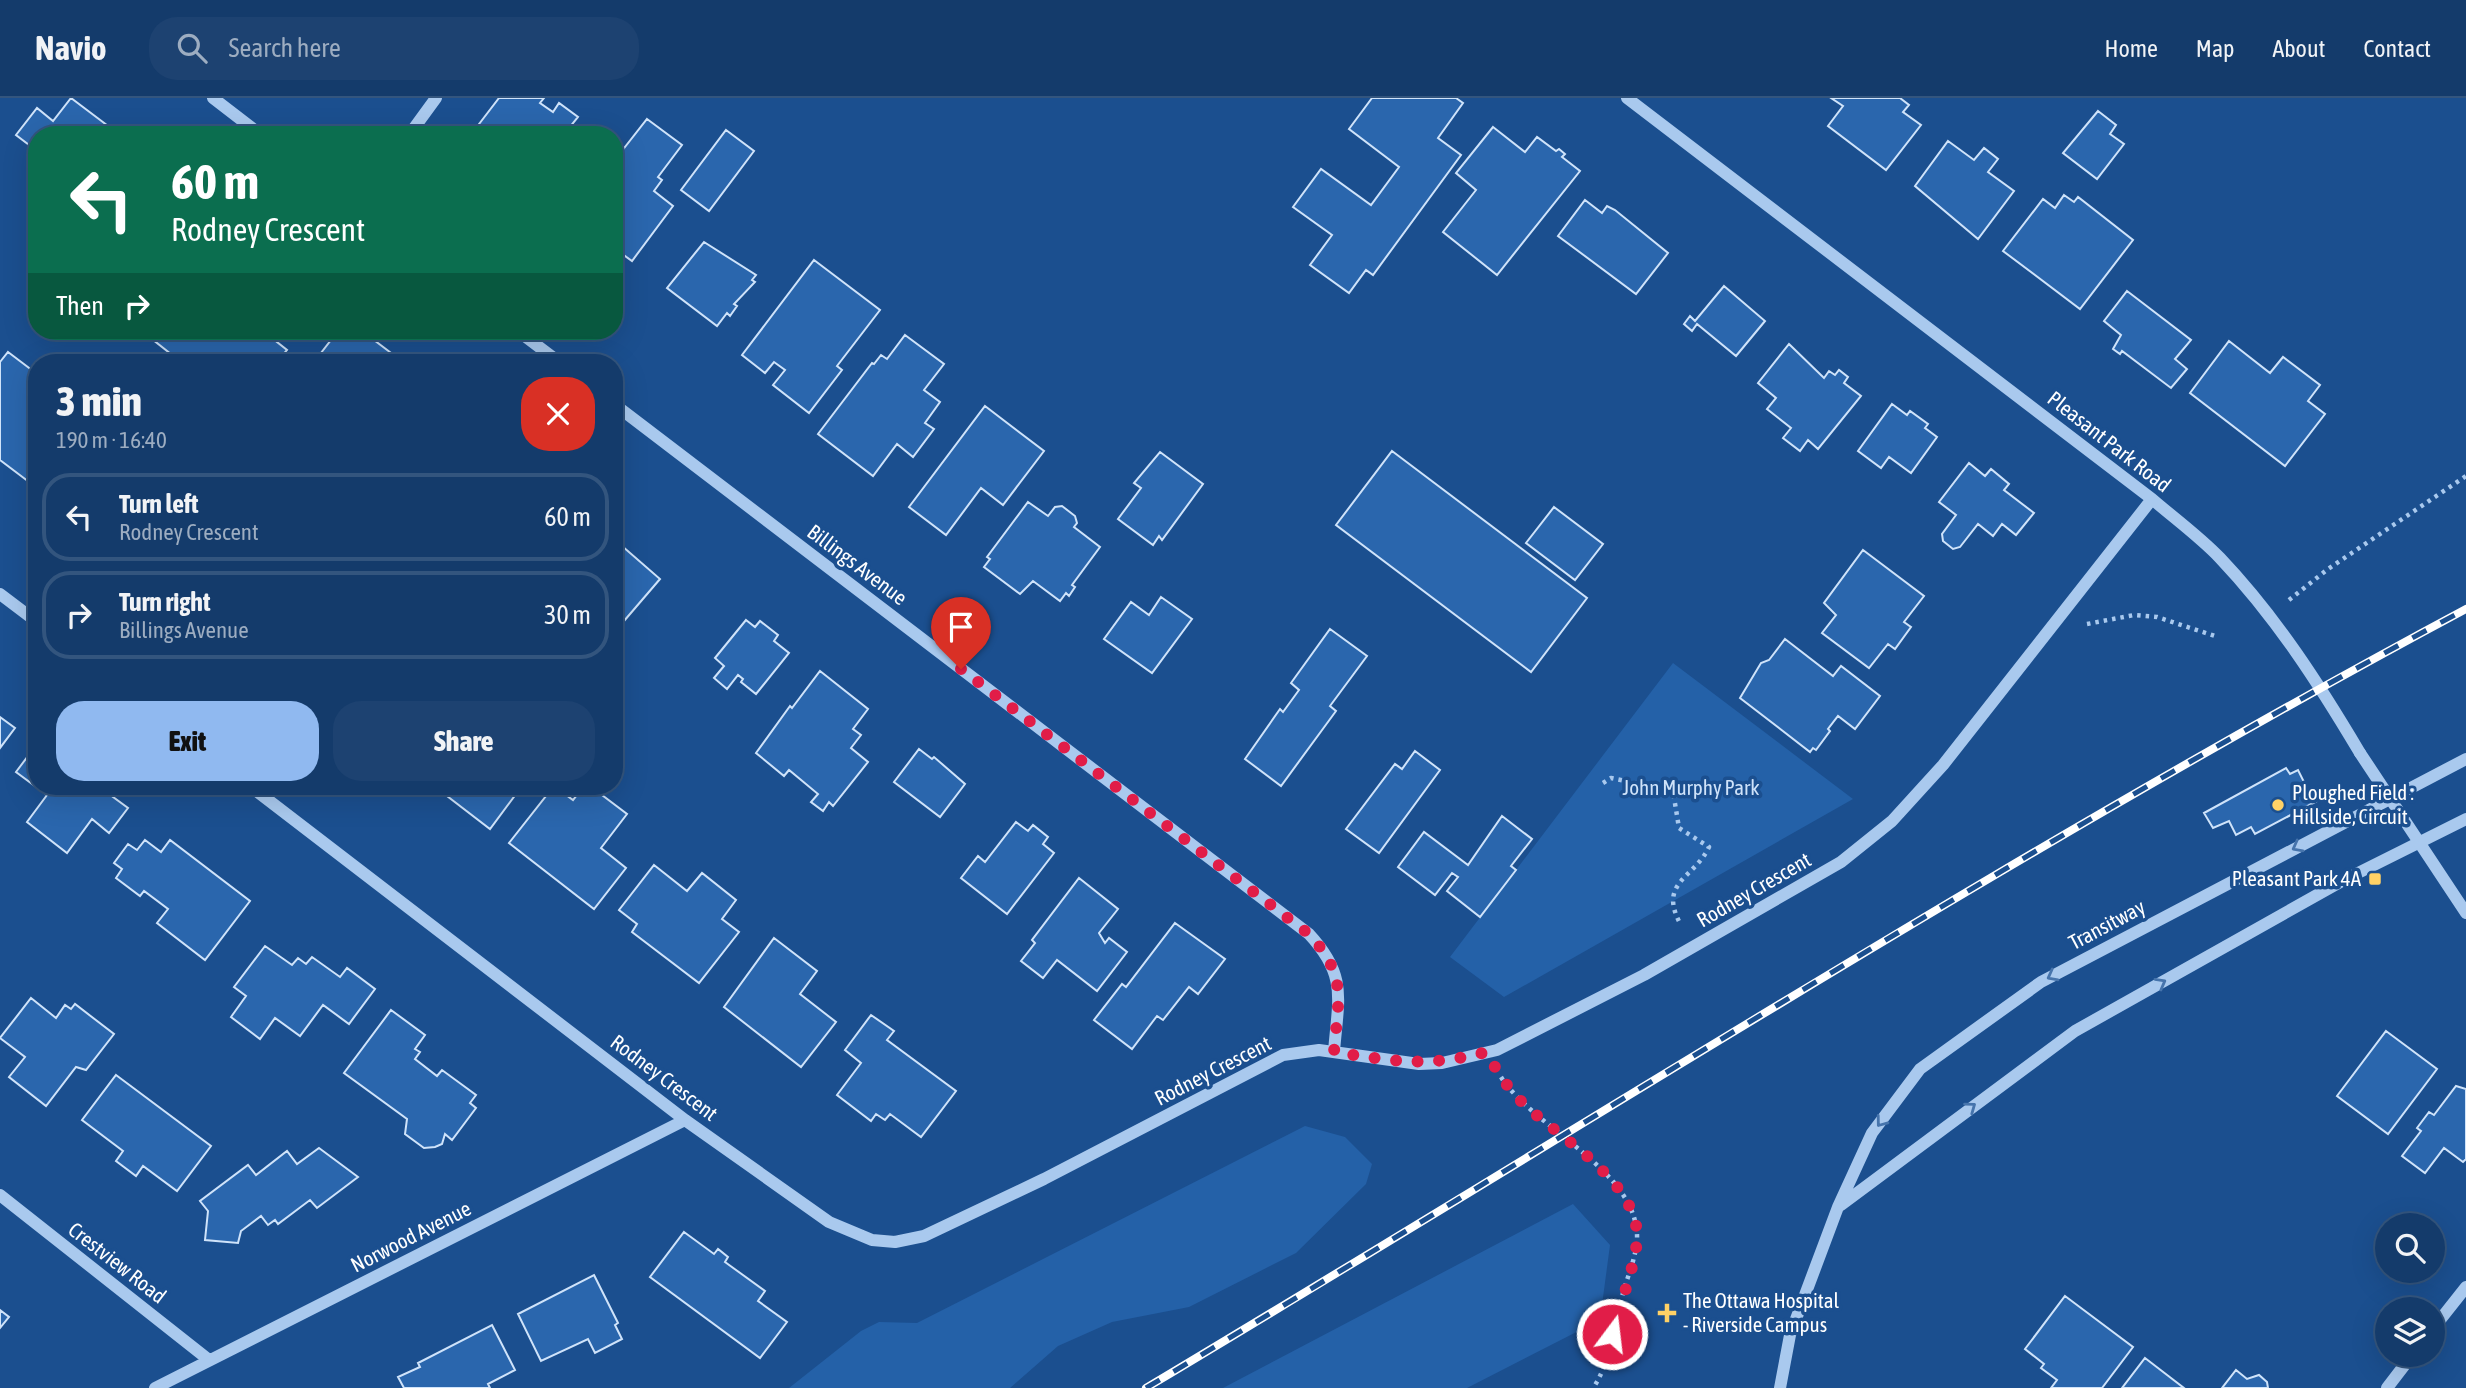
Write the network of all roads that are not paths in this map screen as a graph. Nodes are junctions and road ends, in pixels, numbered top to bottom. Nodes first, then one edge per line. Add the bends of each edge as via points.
1 (213, 98) edge
2 (436, 98) edge
3 (1627, 98) edge
4 (249, 126) edge
5 (416, 126) edge
6 (530, 340) edge
7 (548, 354) edge
8 (623, 411) edge
9 (2152, 499) junction
10 (0, 594) edge
11 (28, 615) edge
12 (2466, 759) edge
13 (262, 795) edge
14 (2466, 819) edge
15 (2466, 913) edge
16 (1334, 1052) junction
17 (685, 1120) junction
18 (0, 1195) edge
19 (1838, 1207) junction
20 (2466, 1287) edge
21 (2445, 1314) edge
22 (209, 1360) junction
23 (2403, 1367) edge
24 (155, 1388) edge
25 (1780, 1388) edge
26 (2387, 1388) edge

1 - 4 street
2 - 5 street
3 - 9 street, Pleasant Park Road
6 - 7 street
8 - 16 street, Billings Avenue via 1309,934 1329,955 1339,987
9 - 15 street, Pleasant Park Road, bridge via 2219,556 2270,615
9 - 16 street, Rodney Crescent via 1942,765 1892,821 1841,862 1595,1000 1486,1052 1419,1064
10 - 11 street
12 -> 19 street, Transitway via 2040,982 1920,1069 1872,1133
13 - 17 street, Rodney Crescent
19 -> 14 street via 2075,1031 2342,881
16 - 17 street, Rodney Crescent via 1283,1055 1044,1179 924,1236 895,1242 872,1240 828,1222
17 - 22 street, Norwood Avenue
18 - 22 street, Crestview Road
19 - 25 street, Transitway via 1790,1335
20 - 21 street
22 - 24 street, Norwood Avenue
23 - 26 street

